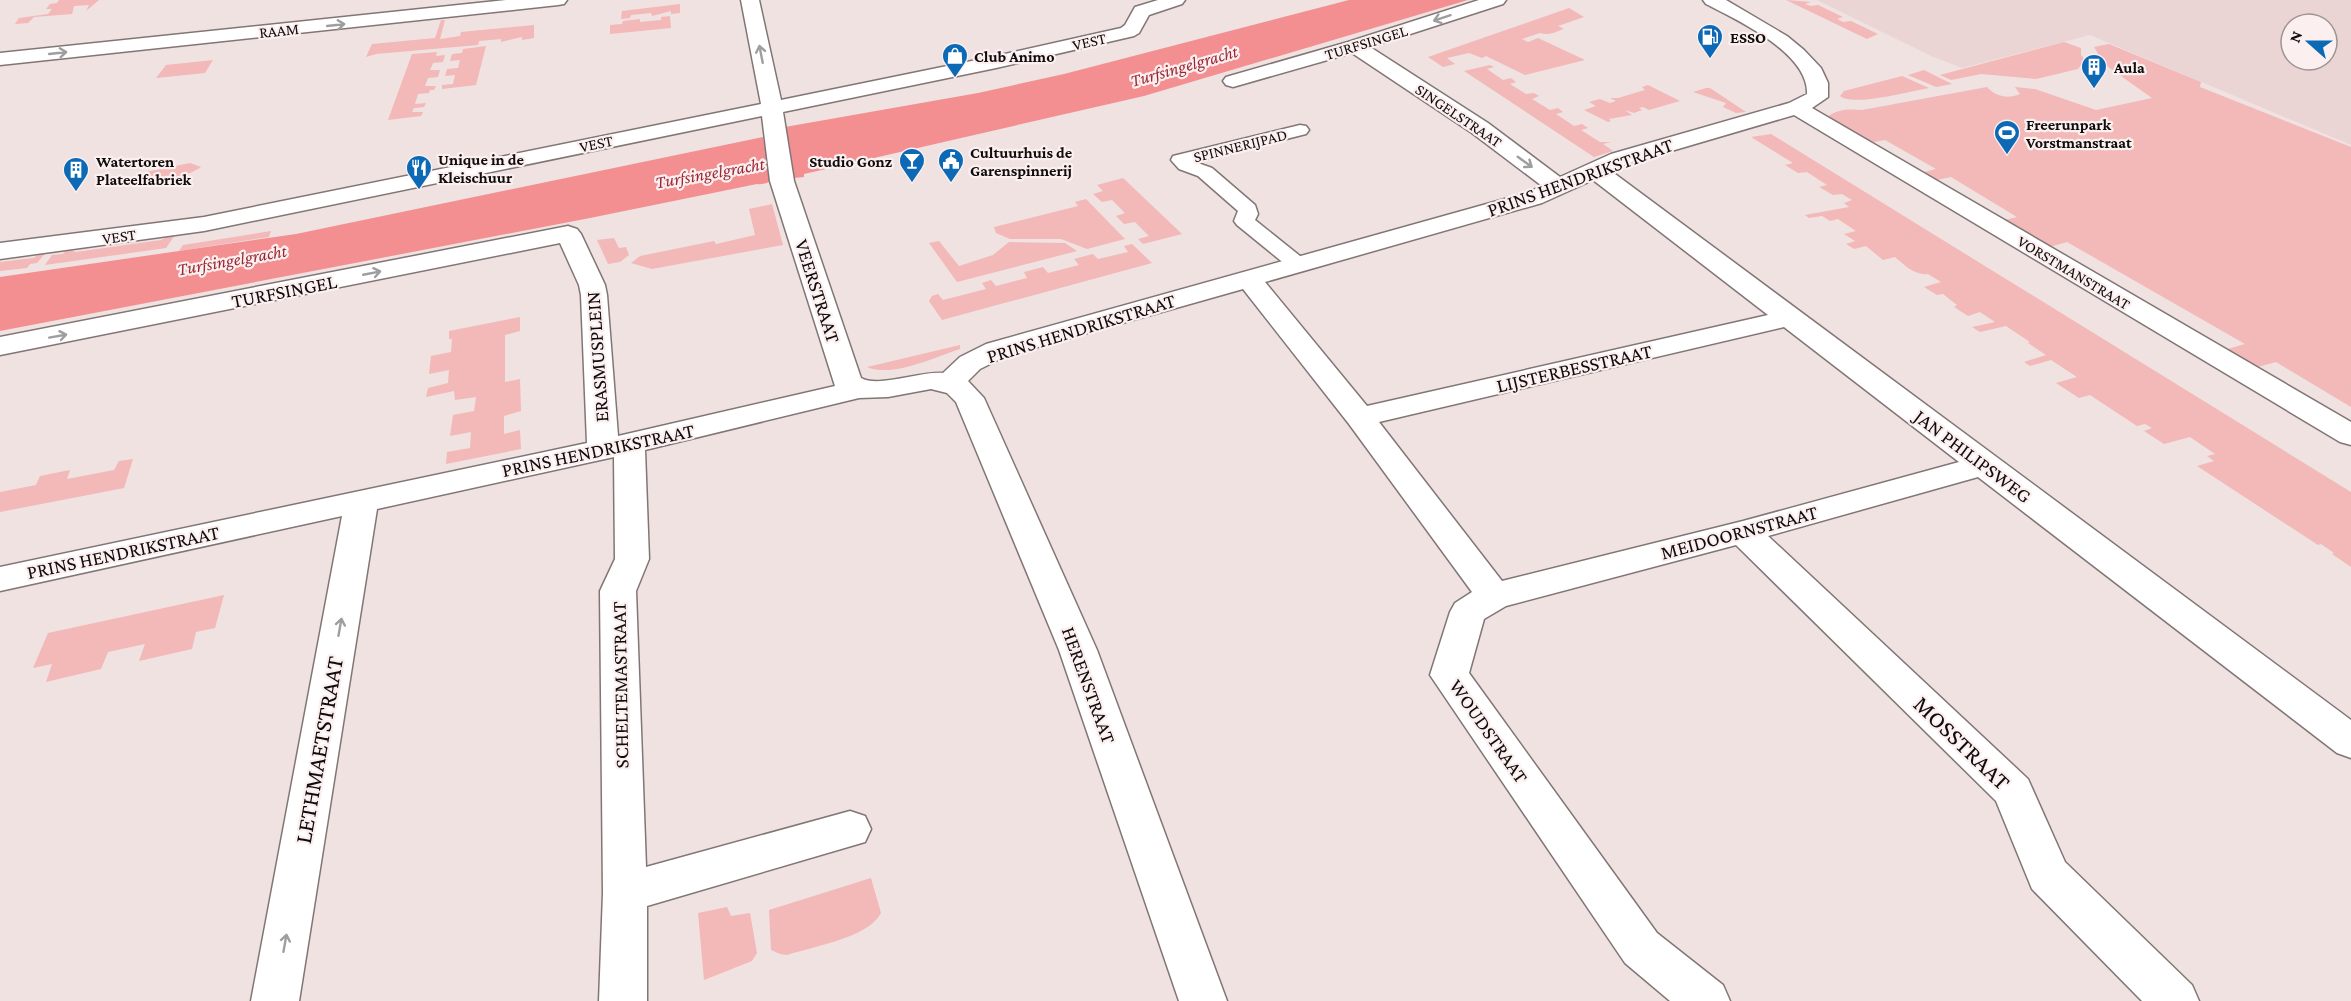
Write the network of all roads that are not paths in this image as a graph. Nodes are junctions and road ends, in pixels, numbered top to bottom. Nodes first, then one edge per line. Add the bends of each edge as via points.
1 (415, 0) edge
2 (558, 0) edge
3 (750, 0) edge
4 (1176, 0) edge
5 (1497, 0) edge
6 (1712, 0) edge
7 (1147, 4) edge
8 (0, 43) edge
9 (1355, 46) junction
10 (0, 59) edge
11 (1233, 81) dead end
12 (772, 107) junction
13 (1797, 108) junction
14 (1300, 130) dead end
15 (1595, 170) junction
16 (1560, 188) junction
17 (568, 234) joint
18 (0, 251) edge
19 (1299, 264) junction
20 (1249, 279) junction
21 (1789, 318) junction
22 (0, 346) edge
23 (950, 382) junction
24 (859, 389) junction
25 (1360, 417) junction
26 (2351, 435) edge
27 (616, 446) junction
28 (1984, 465) junction
29 (362, 500) junction
30 (1743, 532) junction
31 (0, 579) edge
32 (1494, 596) junction
33 (2351, 742) edge
34 (850, 829) dead end
35 (625, 893) junction
36 (275, 1001) edge
37 (623, 1001) edge
38 (1203, 1001) edge
39 (1706, 1001) edge
40 (2175, 1001) edge

1 - 8 street, RAAM
10 -> 2 street, RAAM
12 -> 3 street, VEERSTRAAT
4 - 7 street, VEST
5 -> 9 street, TURFSINGEL
6 - 13 street, PRINS HENDRIKSTRAAT via 1761,27 1812,69 1821,89 1817,97
7 - 12 street, VEST via 1127,32
9 - 11 street, TURFSINGEL
9 -> 16 street, SINGELSTRAAT via 1480,128
12 - 18 street, VEST via 204,224
12 - 24 street, VEERSTRAAT via 783,184 848,382
13 - 15 street, PRINS HENDRIKSTRAAT
13 - 26 street, VORSTMANSTRAAT
14 - 19 street, SPINNERIJPAD via 1184,164 1205,172 1248,209 1244,221
15 - 16 street, PRINS HENDRIKSTRAAT
15 - 21 street, JAN PHILIPSWEG
16 - 19 street, PRINS HENDRIKSTRAAT
22 -> 17 street, TURFSINGEL
17 - 27 street, ERASMUSPLEIN via 592,285
19 - 20 street, PRINS HENDRIKSTRAAT
20 - 23 street, PRINS HENDRIKSTRAAT via 996,350 970,363
20 - 25 street
21 - 25 street, LIJSTERBESSTRAAT
21 - 28 street, JAN PHILIPSWEG
23 - 24 street, PRINS HENDRIKSTRAAT
23 - 38 street, HERENSTRAAT via 969,398 1078,650
24 - 27 street, PRINS HENDRIKSTRAAT
25 - 32 street
27 - 29 street, PRINS HENDRIKSTRAAT
27 - 35 street, SCHELTEMASTRAAT via 632,559 618,591
28 - 30 street, MEIDOORNSTRAAT
28 - 33 street, JAN PHILIPSWEG
29 - 31 street, PRINS HENDRIKSTRAAT
36 -> 29 street, LETHMAETSTRAAT
30 - 32 street, MEIDOORNSTRAAT
30 - 40 street, MOSSTRAAT via 2013,791 2048,875
32 - 39 street, WOUDSTRAAT via 1468,612 1449,675 1641,948
34 - 35 street
35 - 37 street, SCHELTEMASTRAAT

